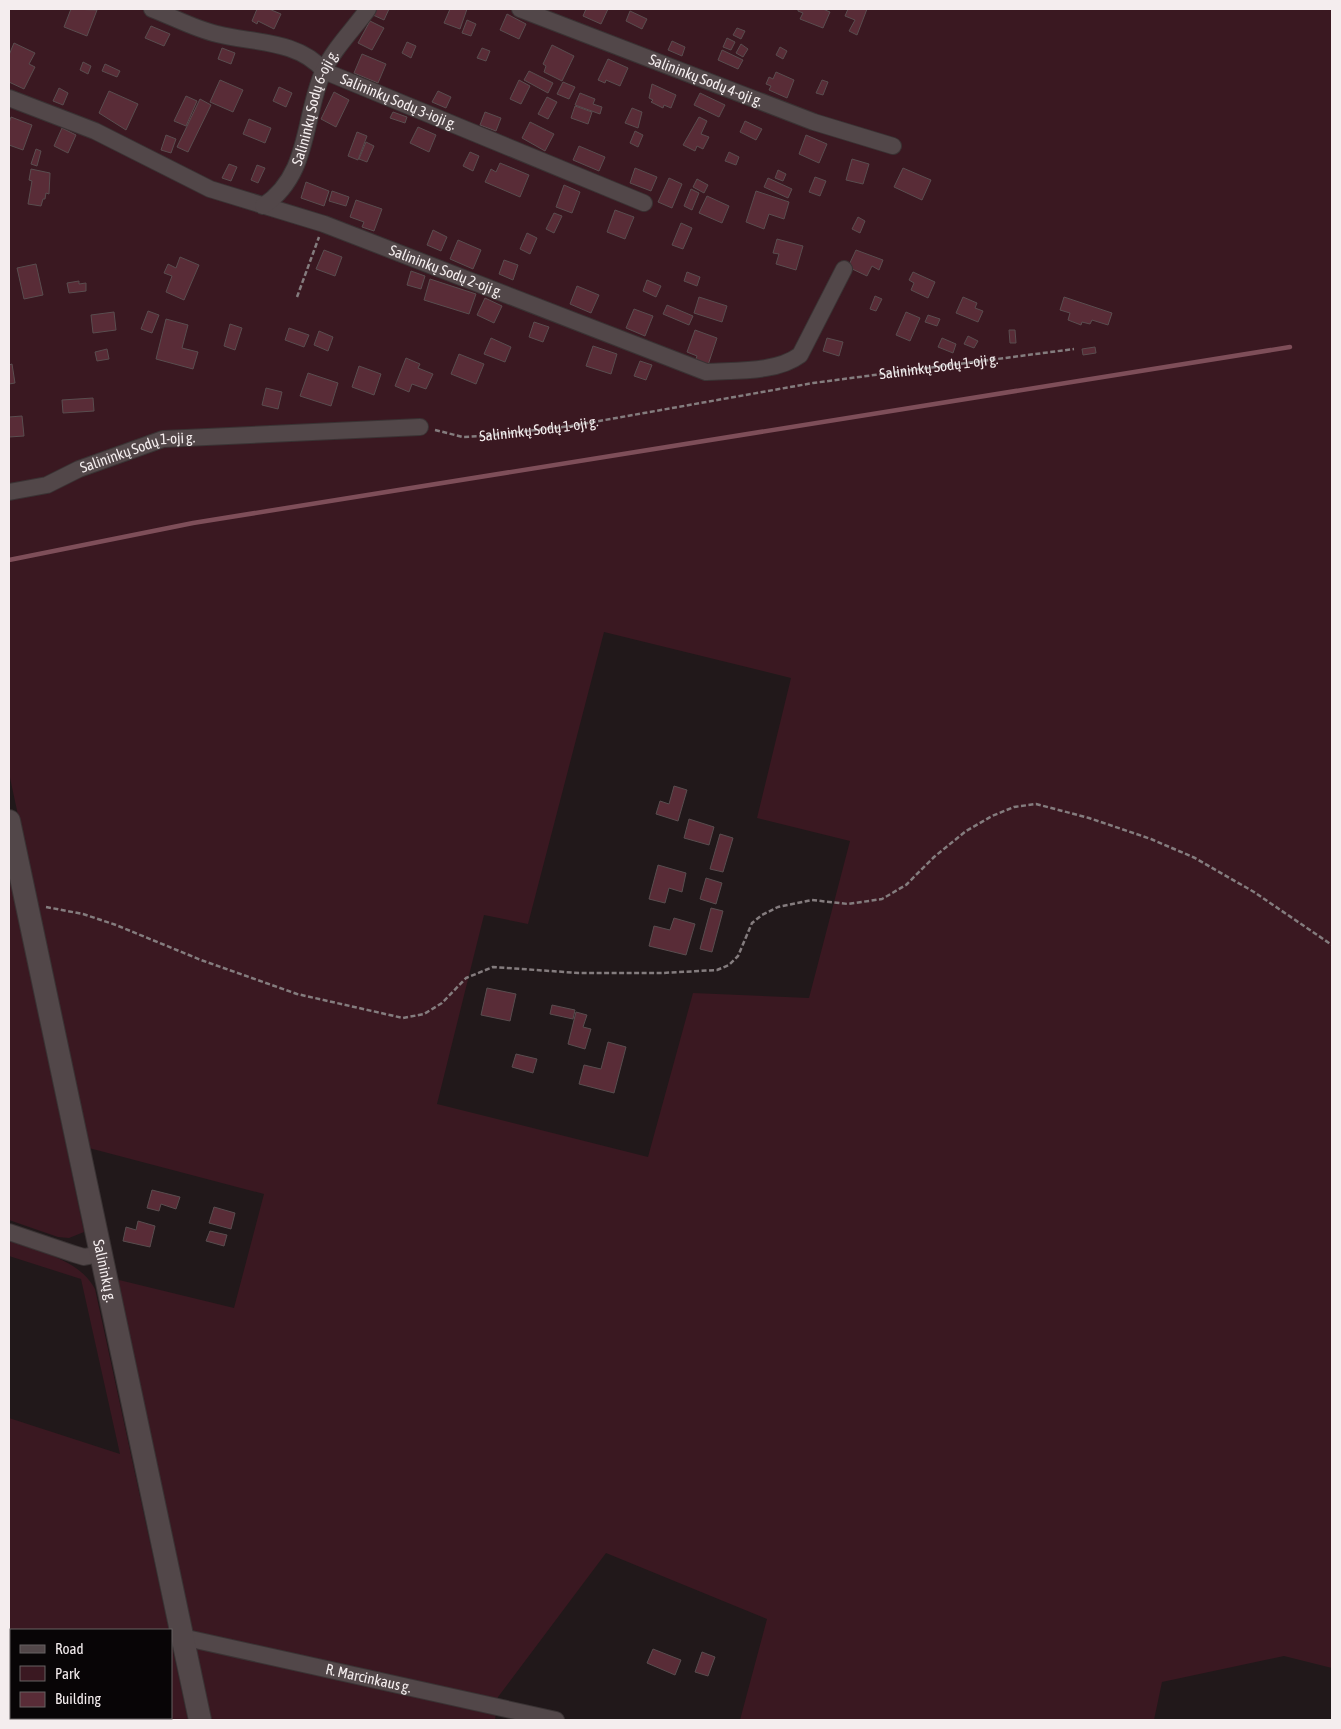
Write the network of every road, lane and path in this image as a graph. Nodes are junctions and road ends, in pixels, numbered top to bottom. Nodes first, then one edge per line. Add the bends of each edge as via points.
1 (152, 9) edge
2 (368, 9) edge
3 (520, 9) edge
4 (324, 71) junction
5 (9, 98) edge
6 (893, 146) dead end
7 (644, 203) dead end
8 (263, 206) junction
9 (324, 224) junction
10 (844, 269) dead end
11 (297, 297) dead end
12 (1074, 349) dead end
13 (420, 427) joint
14 (9, 492) edge
15 (9, 821) edge
16 (27, 906) junction
17 (1332, 945) edge
18 (9, 1232) edge
19 (100, 1254) junction
20 (182, 1637) junction
21 (200, 1720) edge
22 (556, 1720) edge

1 - 4 street, Salininkų Sodų 3-ioji g. via 216,34 296,50
2 - 4 street, Salininkų Sodų 6-oji g. via 335,50
3 - 6 street, Salininkų Sodų 4-oji g. via 814,122
4 - 7 street, Salininkų Sodų 3-ioji g.
4 - 8 street, Salininkų Sodų 6-oji g. via 297,166 283,189
5 - 8 street, Salininkų Sodų 2-oji g. via 95,131 210,188
8 - 9 street, Salininkų Sodų 2-oji g.
9 - 10 street, Salininkų Sodų 2-oji g. via 706,372 754,369 790,362 800,355
9 - 11 path
12 - 13 path, Salininkų Sodų 1-oji g. via 813,383 571,426 463,437
13 - 14 street, Salininkų Sodų 1-oji g. via 163,439 79,469 47,485
15 - 16 main road, Salininkų g.
16 - 17 path via 83,914 297,994 403,1018 424,1014 442,1003 466,978 493,967 579,973 717,970 730,965 738,956 752,923 762,915 778,907 812,900 848,904 882,899 906,885 966,831 1014,807 1036,804 1151,839 1195,858 1254,892
16 - 19 main road, Salininkų g.
18 - 19 street via 84,1257
19 - 20 main road, Salininkų g.
20 - 21 main road, Salininkų g.
20 - 22 street, R. Marcinkaus g.

